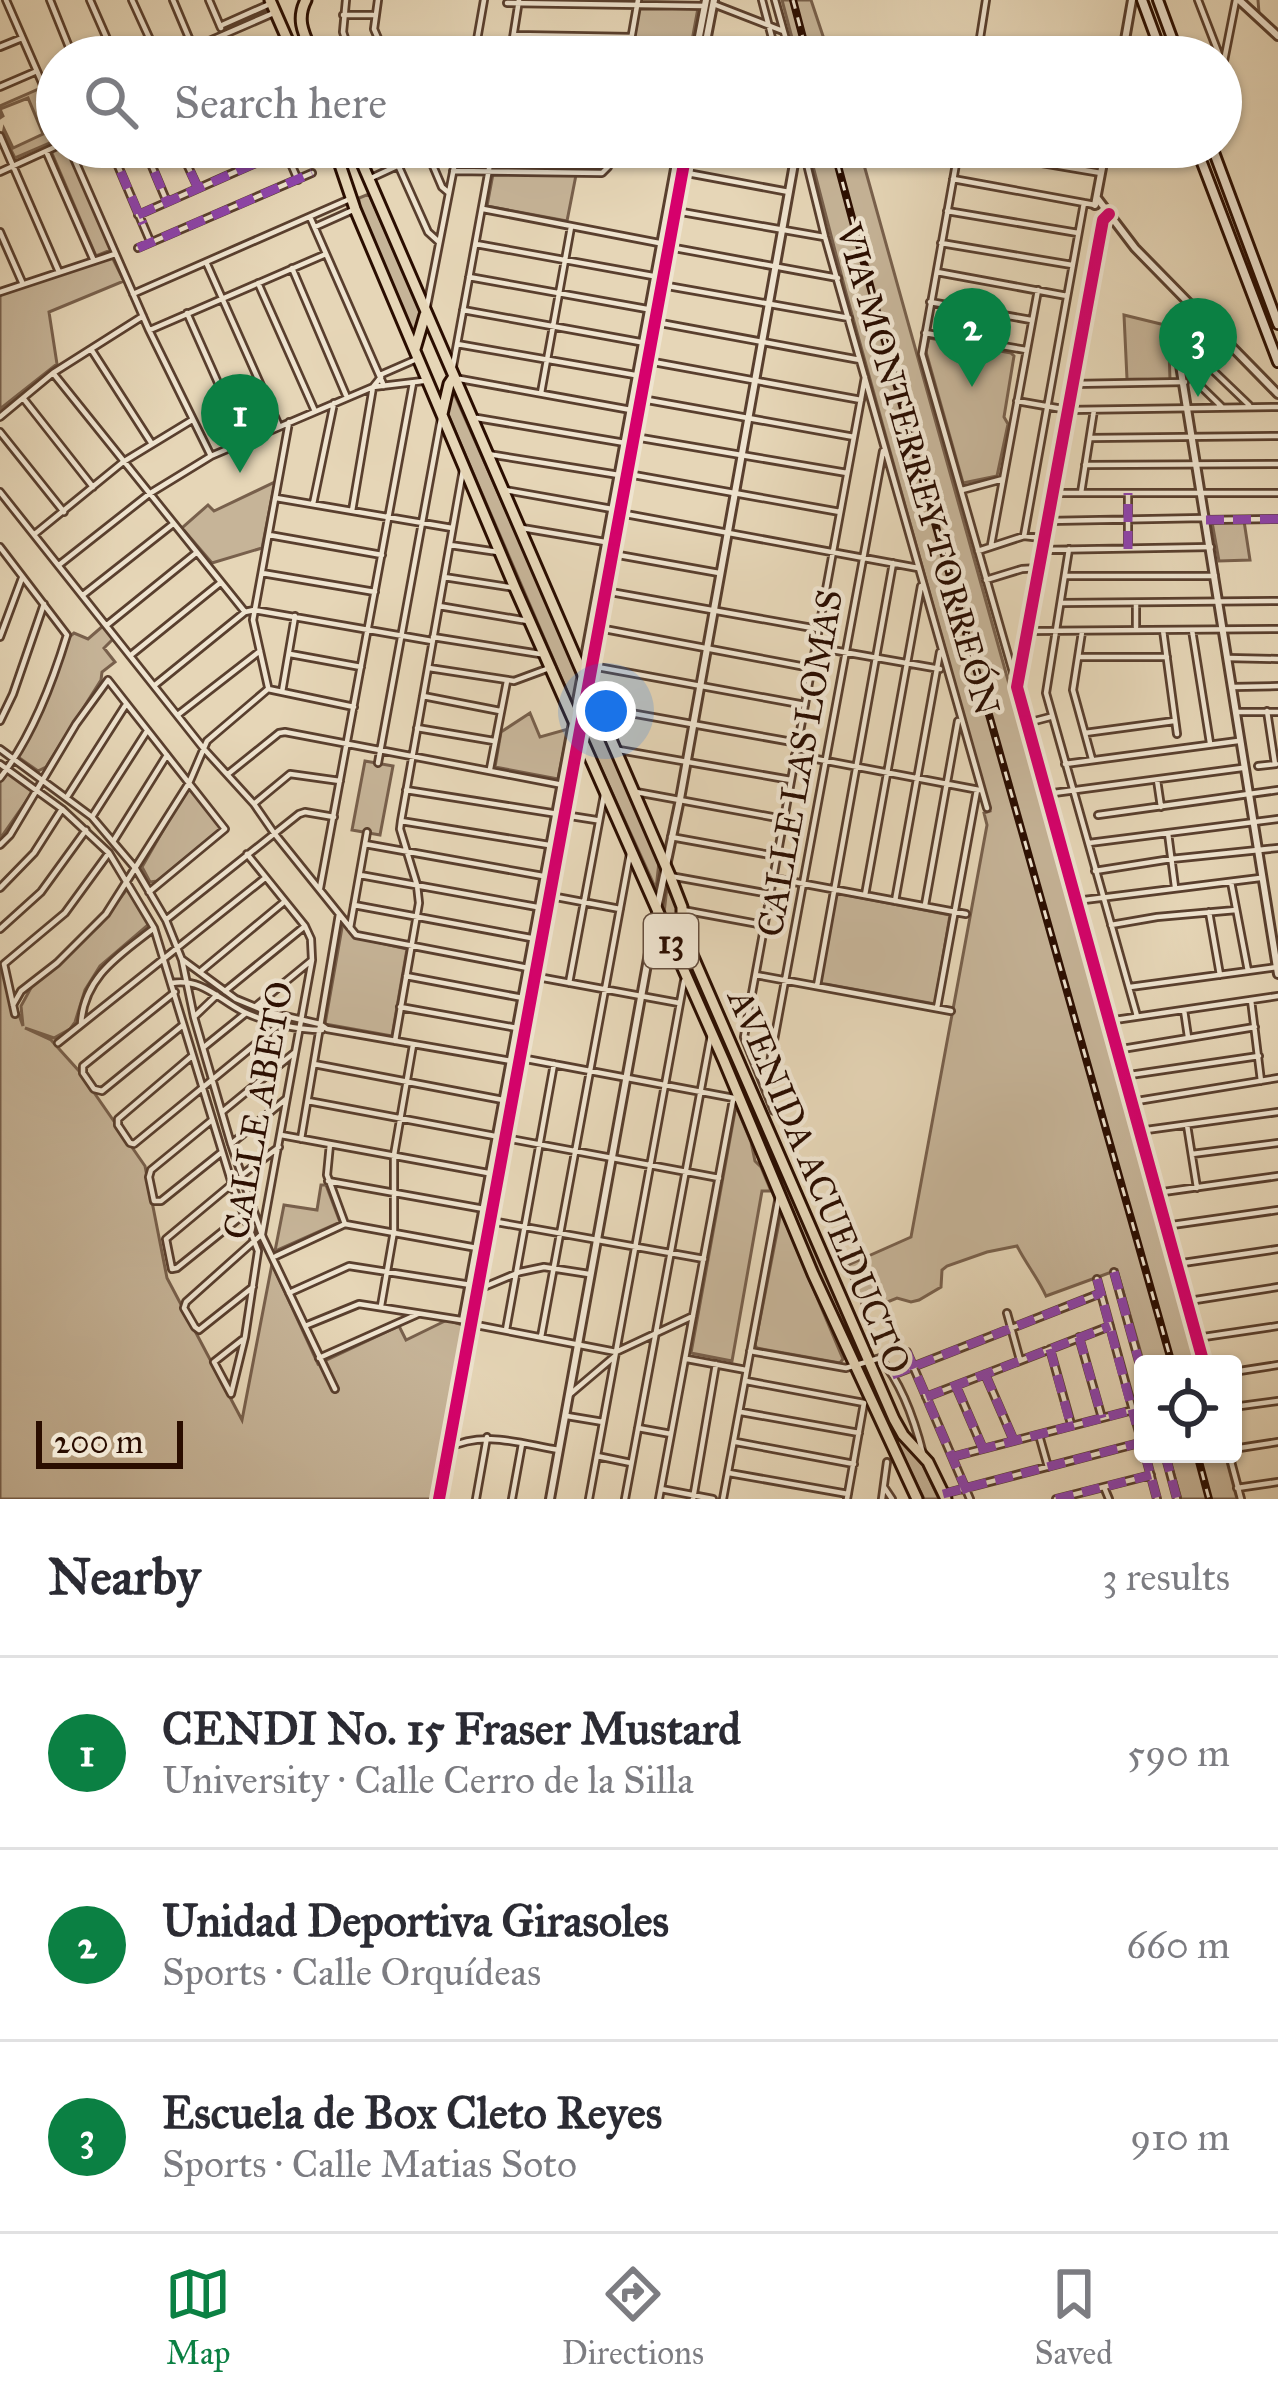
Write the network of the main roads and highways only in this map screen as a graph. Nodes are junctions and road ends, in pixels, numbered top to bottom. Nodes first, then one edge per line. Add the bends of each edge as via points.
1 (306, 0) edge
2 (1142, 0) edge
3 (1156, 0) edge
4 (273, 5) edge
5 (301, 24) junction
6 (284, 31) junction
7 (286, 36) edge
8 (306, 36) edge
9 (1155, 36) edge
10 (1171, 36) edge
11 (341, 168) edge
12 (364, 168) edge
13 (1204, 168) edge
14 (1220, 168) edge
15 (371, 184) junction
16 (353, 204) junction
17 (431, 285) road end
18 (414, 288) junction
19 (425, 315) junction
20 (1278, 324) edge
21 (440, 347) junction
22 (1276, 351) edge
23 (417, 353) junction
24 (451, 378) junction
25 (429, 381) junction
26 (442, 414) junction
27 (944, 1496) edge
28 (917, 1499) edge

1 - 5 main road
2 - 9 main road
3 - 10 main road
4 - 6 main road
5 - 6 main road
5 - 8 main road
6 - 7 main road
11 - 16 main road, AVENIDA ACUEDUCTO / 13
12 - 15 main road, AVENIDA ACUEDUCTO / 13
13 - 22 main road
14 - 20 main road
15 - 16 main road
15 - 18 main road, AVENIDA ACUEDUCTO / 13
16 - 23 main road, AVENIDA ACUEDUCTO / 13
17 - 18 main road
18 - 19 main road, AVENIDA ACUEDUCTO / 13
19 - 21 main road, AVENIDA ACUEDUCTO / 13
19 - 23 main road
21 - 23 main road via 424,343
21 - 24 main road, AVENIDA ACUEDUCTO / 13
23 - 25 main road, AVENIDA ACUEDUCTO / 13
24 - 25 main road via 443,387
24 - 26 main road
24 - 27 main road, AVENIDA ACUEDUCTO / 13 via 587,669 683,910 687,943 868,1361 900,1431
25 - 26 main road, AVENIDA ACUEDUCTO / 13
26 - 28 main road, AVENIDA ACUEDUCTO / 13 via 867,1401

